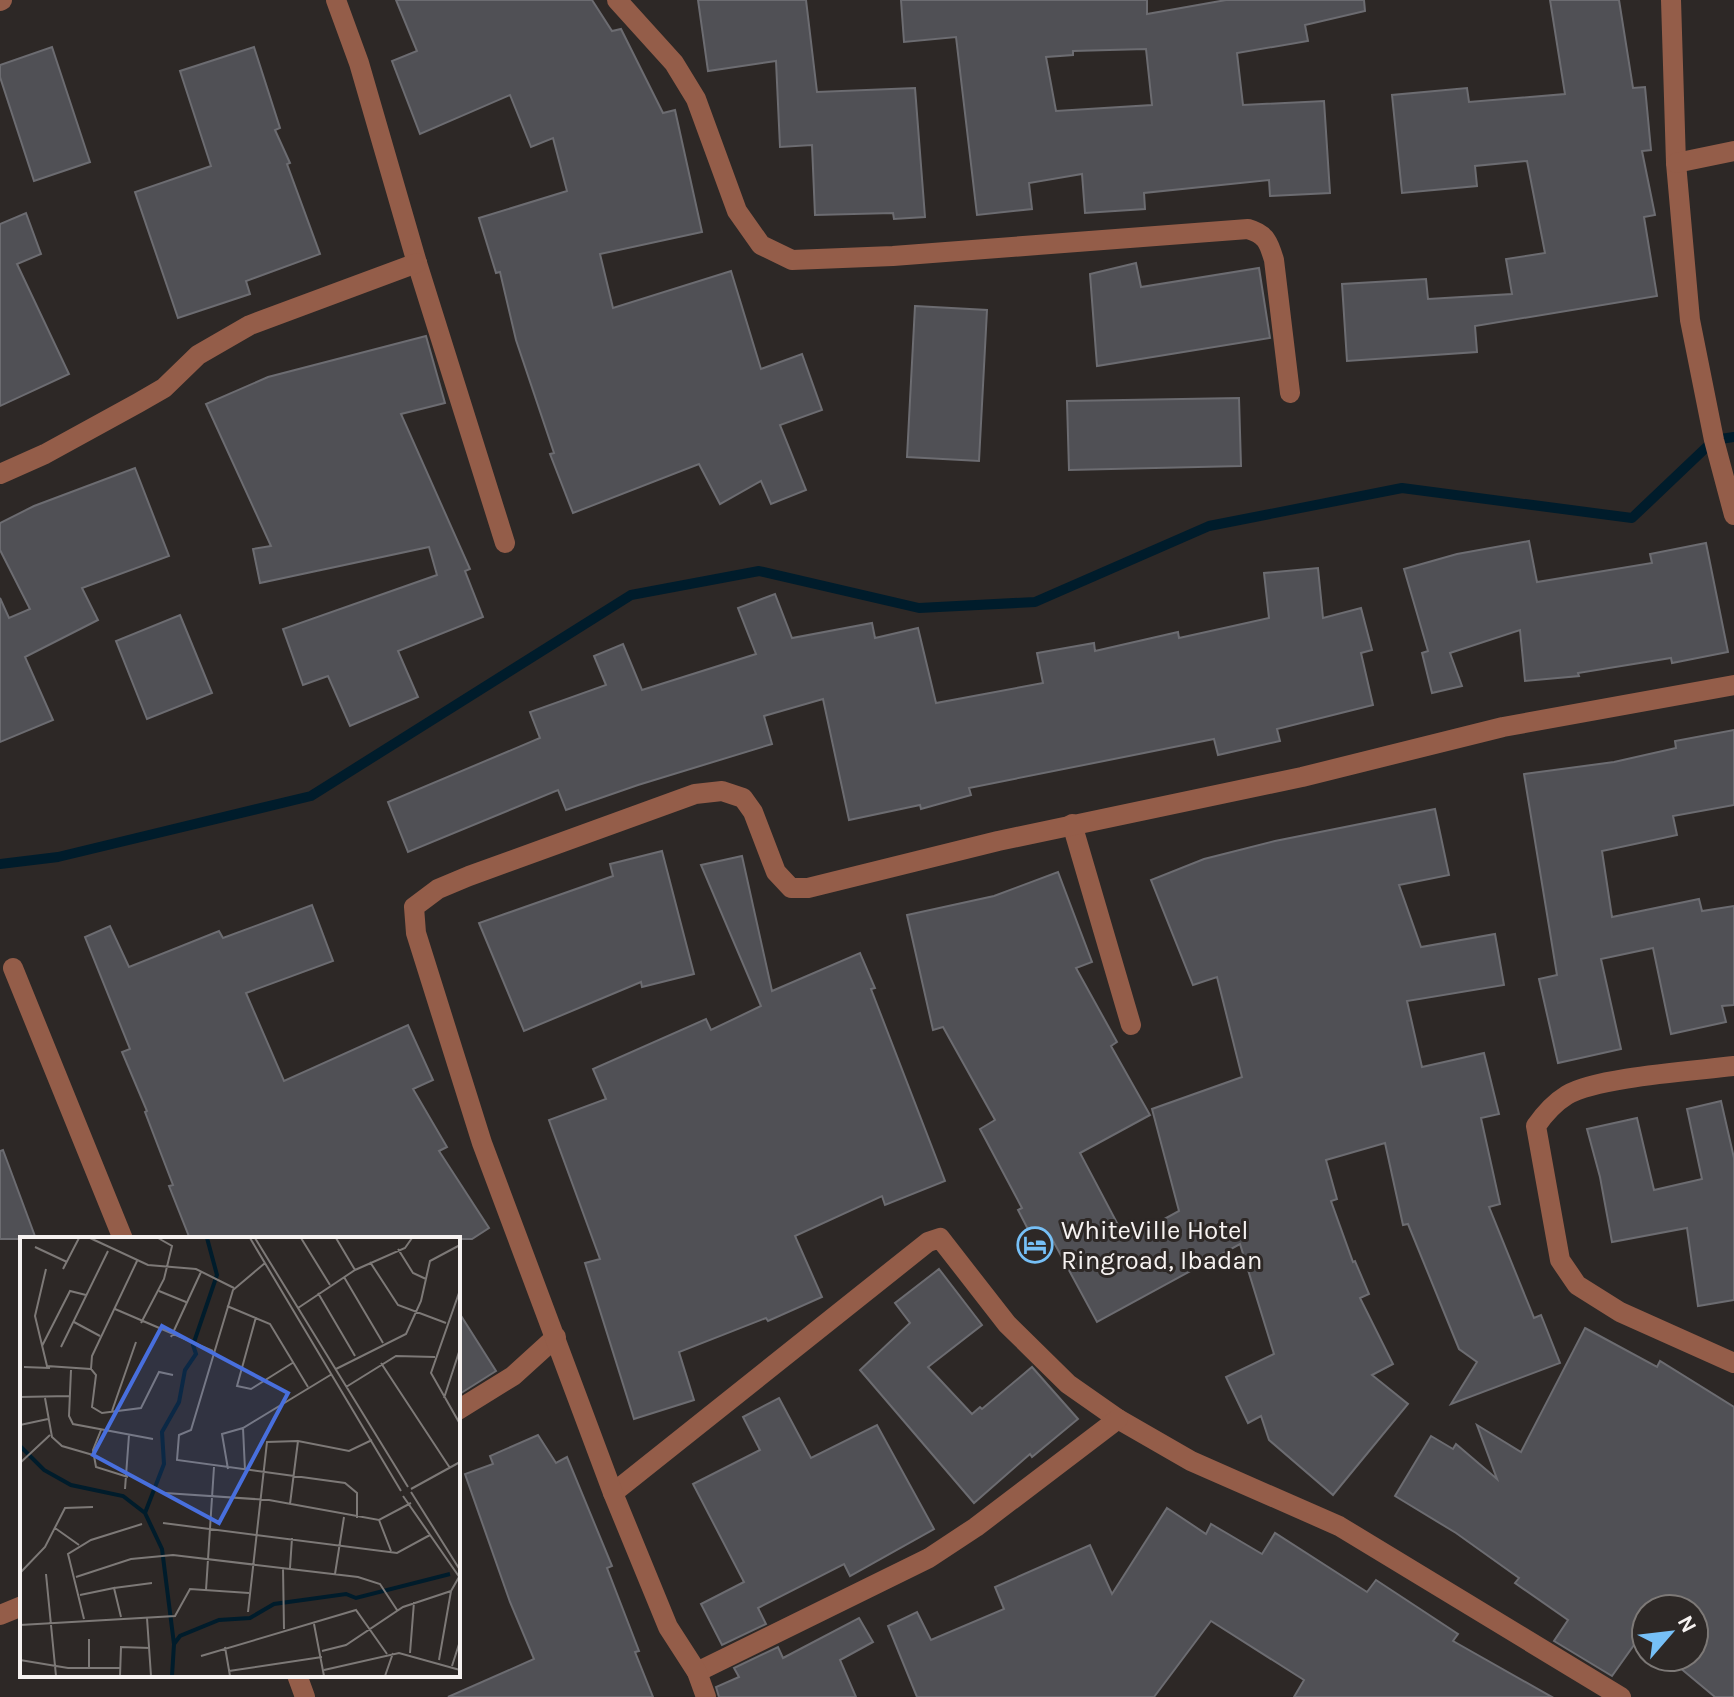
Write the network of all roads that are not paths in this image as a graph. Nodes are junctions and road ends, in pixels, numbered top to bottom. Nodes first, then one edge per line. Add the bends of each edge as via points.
1 (336, 0) edge
2 (617, 0) edge
3 (1671, 0) edge
4 (1734, 151) edge
5 (1676, 163) junction
6 (417, 263) junction
7 (1290, 393) dead end
8 (0, 474) edge
9 (1734, 515) edge
10 (505, 543) dead end
11 (1734, 685) edge
12 (1072, 824) junction
13 (13, 968) dead end
14 (1131, 1025) dead end
15 (1734, 1066) edge
16 (122, 1237) edge
17 (556, 1337) junction
18 (1734, 1363) edge
19 (460, 1409) edge
20 (1118, 1419) junction
21 (613, 1493) junction
22 (20, 1607) edge
23 (0, 1615) edge
24 (697, 1672) junction
25 (298, 1677) edge
26 (305, 1697) edge
27 (706, 1697) edge
28 (1621, 1697) edge

1 - 6 street
2 - 7 street via 674,63 696,99 737,211 761,245 792,260 807,260 1259,232 1269,241 1274,260
3 - 5 street
4 - 5 street
5 - 9 street via 1690,320
6 - 8 street via 250,325 198,355 164,388
6 - 10 street
11 - 12 street via 1503,727 1302,777
12 - 14 street
12 - 17 street via 839,882 791,888 776,872 743,798 722,791 695,794 448,884 414,907 416,933 482,1143
13 - 16 street
15 - 18 street via 1600,1084 1570,1093 1536,1126 1560,1260 1577,1285 1620,1312
17 - 19 street via 513,1376
17 - 21 street
20 - 21 street via 1068,1384 1007,1324 940,1238 928,1242
20 - 24 street via 929,1558
20 - 28 street via 1191,1461 1339,1526
21 - 24 street via 668,1627
22 - 23 street
24 - 27 street
25 - 26 street

